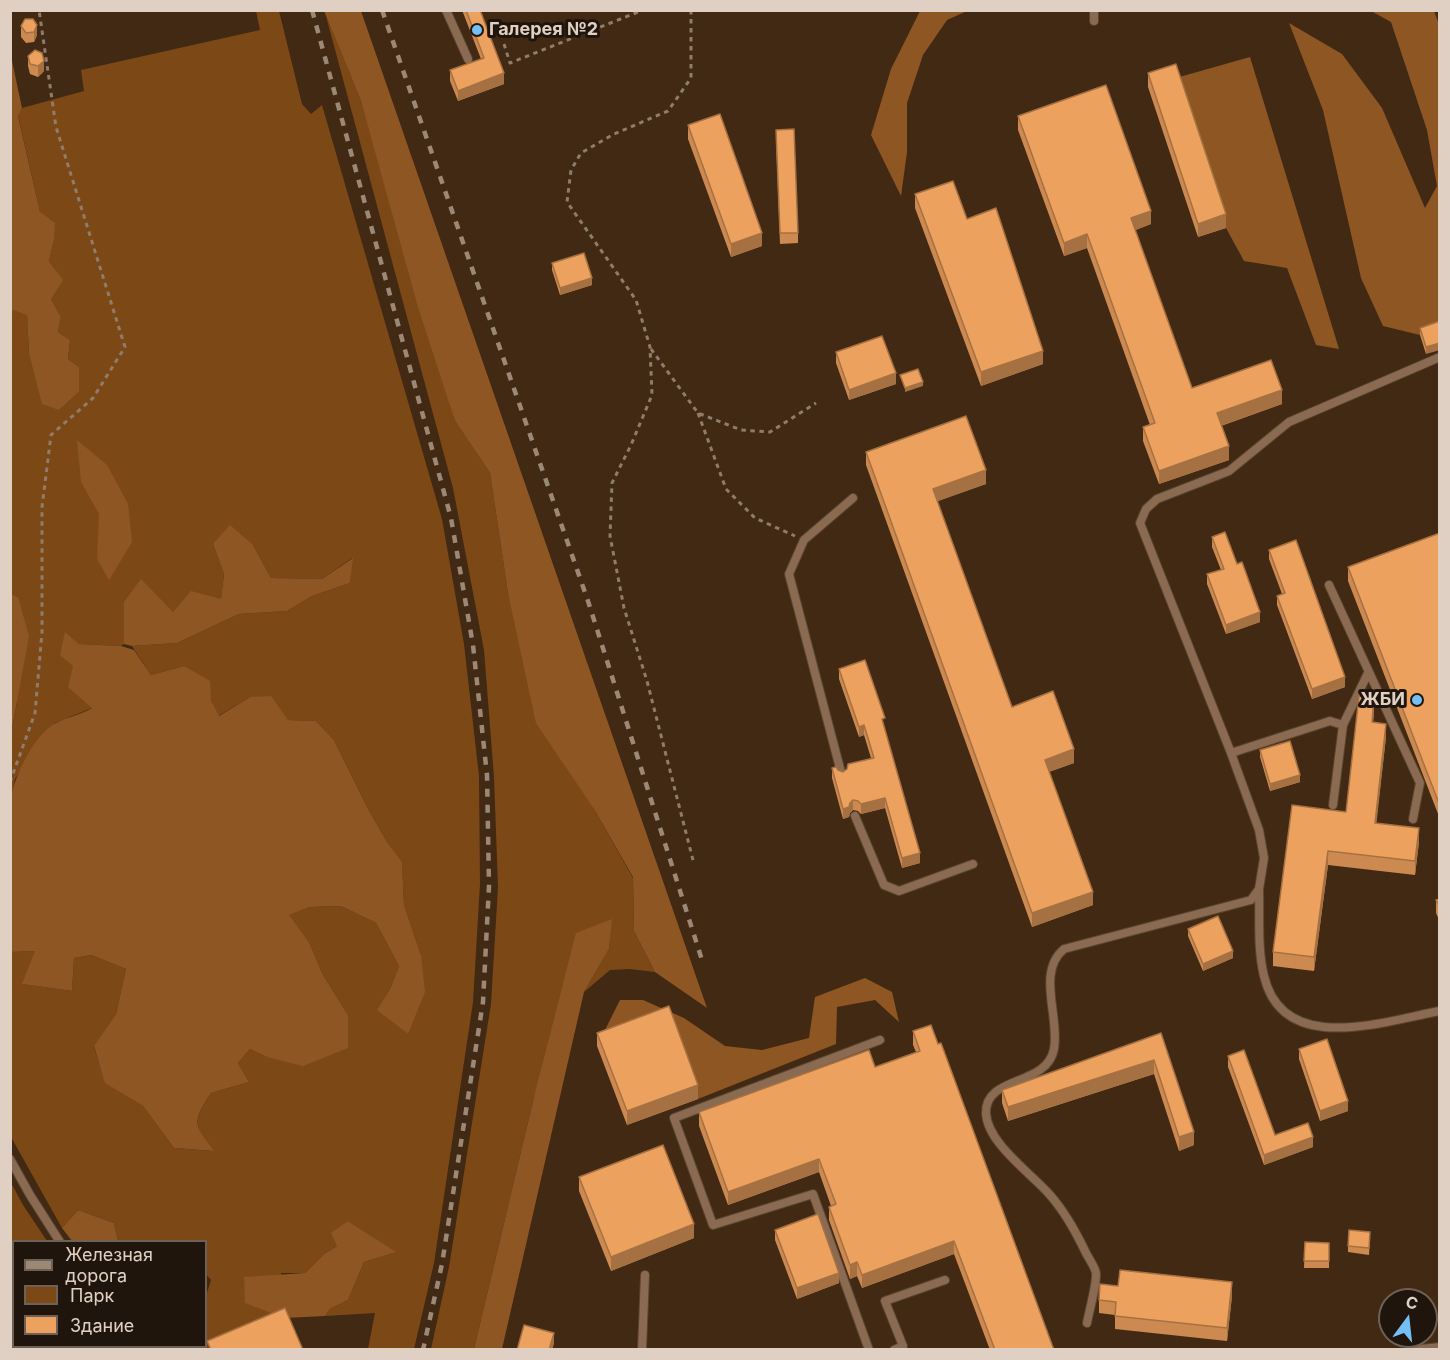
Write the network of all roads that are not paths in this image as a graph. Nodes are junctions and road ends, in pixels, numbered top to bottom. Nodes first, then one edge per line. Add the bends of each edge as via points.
1 (446, 10) edge
2 (1094, 10) edge
3 (1094, 21) dead end
4 (468, 59) dead end
5 (1440, 357) edge
6 (853, 498) dead end
7 (1329, 585) dead end
8 (1368, 673) junction
9 (1343, 725) junction
10 (1231, 753) junction
11 (842, 776) edge
12 (1333, 805) dead end
13 (855, 816) dead end
14 (1413, 819) dead end
15 (973, 864) dead end
16 (1260, 889) junction
17 (1440, 1011) edge
18 (880, 1040) dead end
19 (10, 1158) edge
20 (59, 1240) edge
21 (645, 1275) dead end
22 (945, 1280) dead end
23 (1087, 1323) dead end
24 (1440, 1347) edge
25 (904, 1348) edge
26 (642, 1350) edge
27 (869, 1350) edge
28 (894, 1350) edge
29 (1412, 1350) edge

1 - 4 lane
2 - 3 lane
5 - 10 lane via 1289,422 1229,471 1158,499 1146,509 1140,523
6 - 11 lane via 804,540 789,574
7 - 8 lane
8 - 9 lane
8 - 14 lane via 1420,783
9 - 10 lane via 1330,722
9 - 12 lane
10 - 16 lane via 1259,830 1264,858
13 - 15 lane via 884,885 899,891
16 - 17 lane via 1260,958 1264,978 1271,995 1286,1013 1303,1023 1356,1028
16 - 23 lane via 1251,900 1064,949 1050,968 1054,1048 1050,1061 1038,1072 1002,1087 989,1099 986,1114 993,1133 1051,1196 1075,1229 1096,1273
18 - 27 lane via 674,1118 713,1225 813,1194
19 - 20 lane
21 - 26 lane
22 - 25 lane via 885,1302
24 - 29 lane
25 - 28 lane

